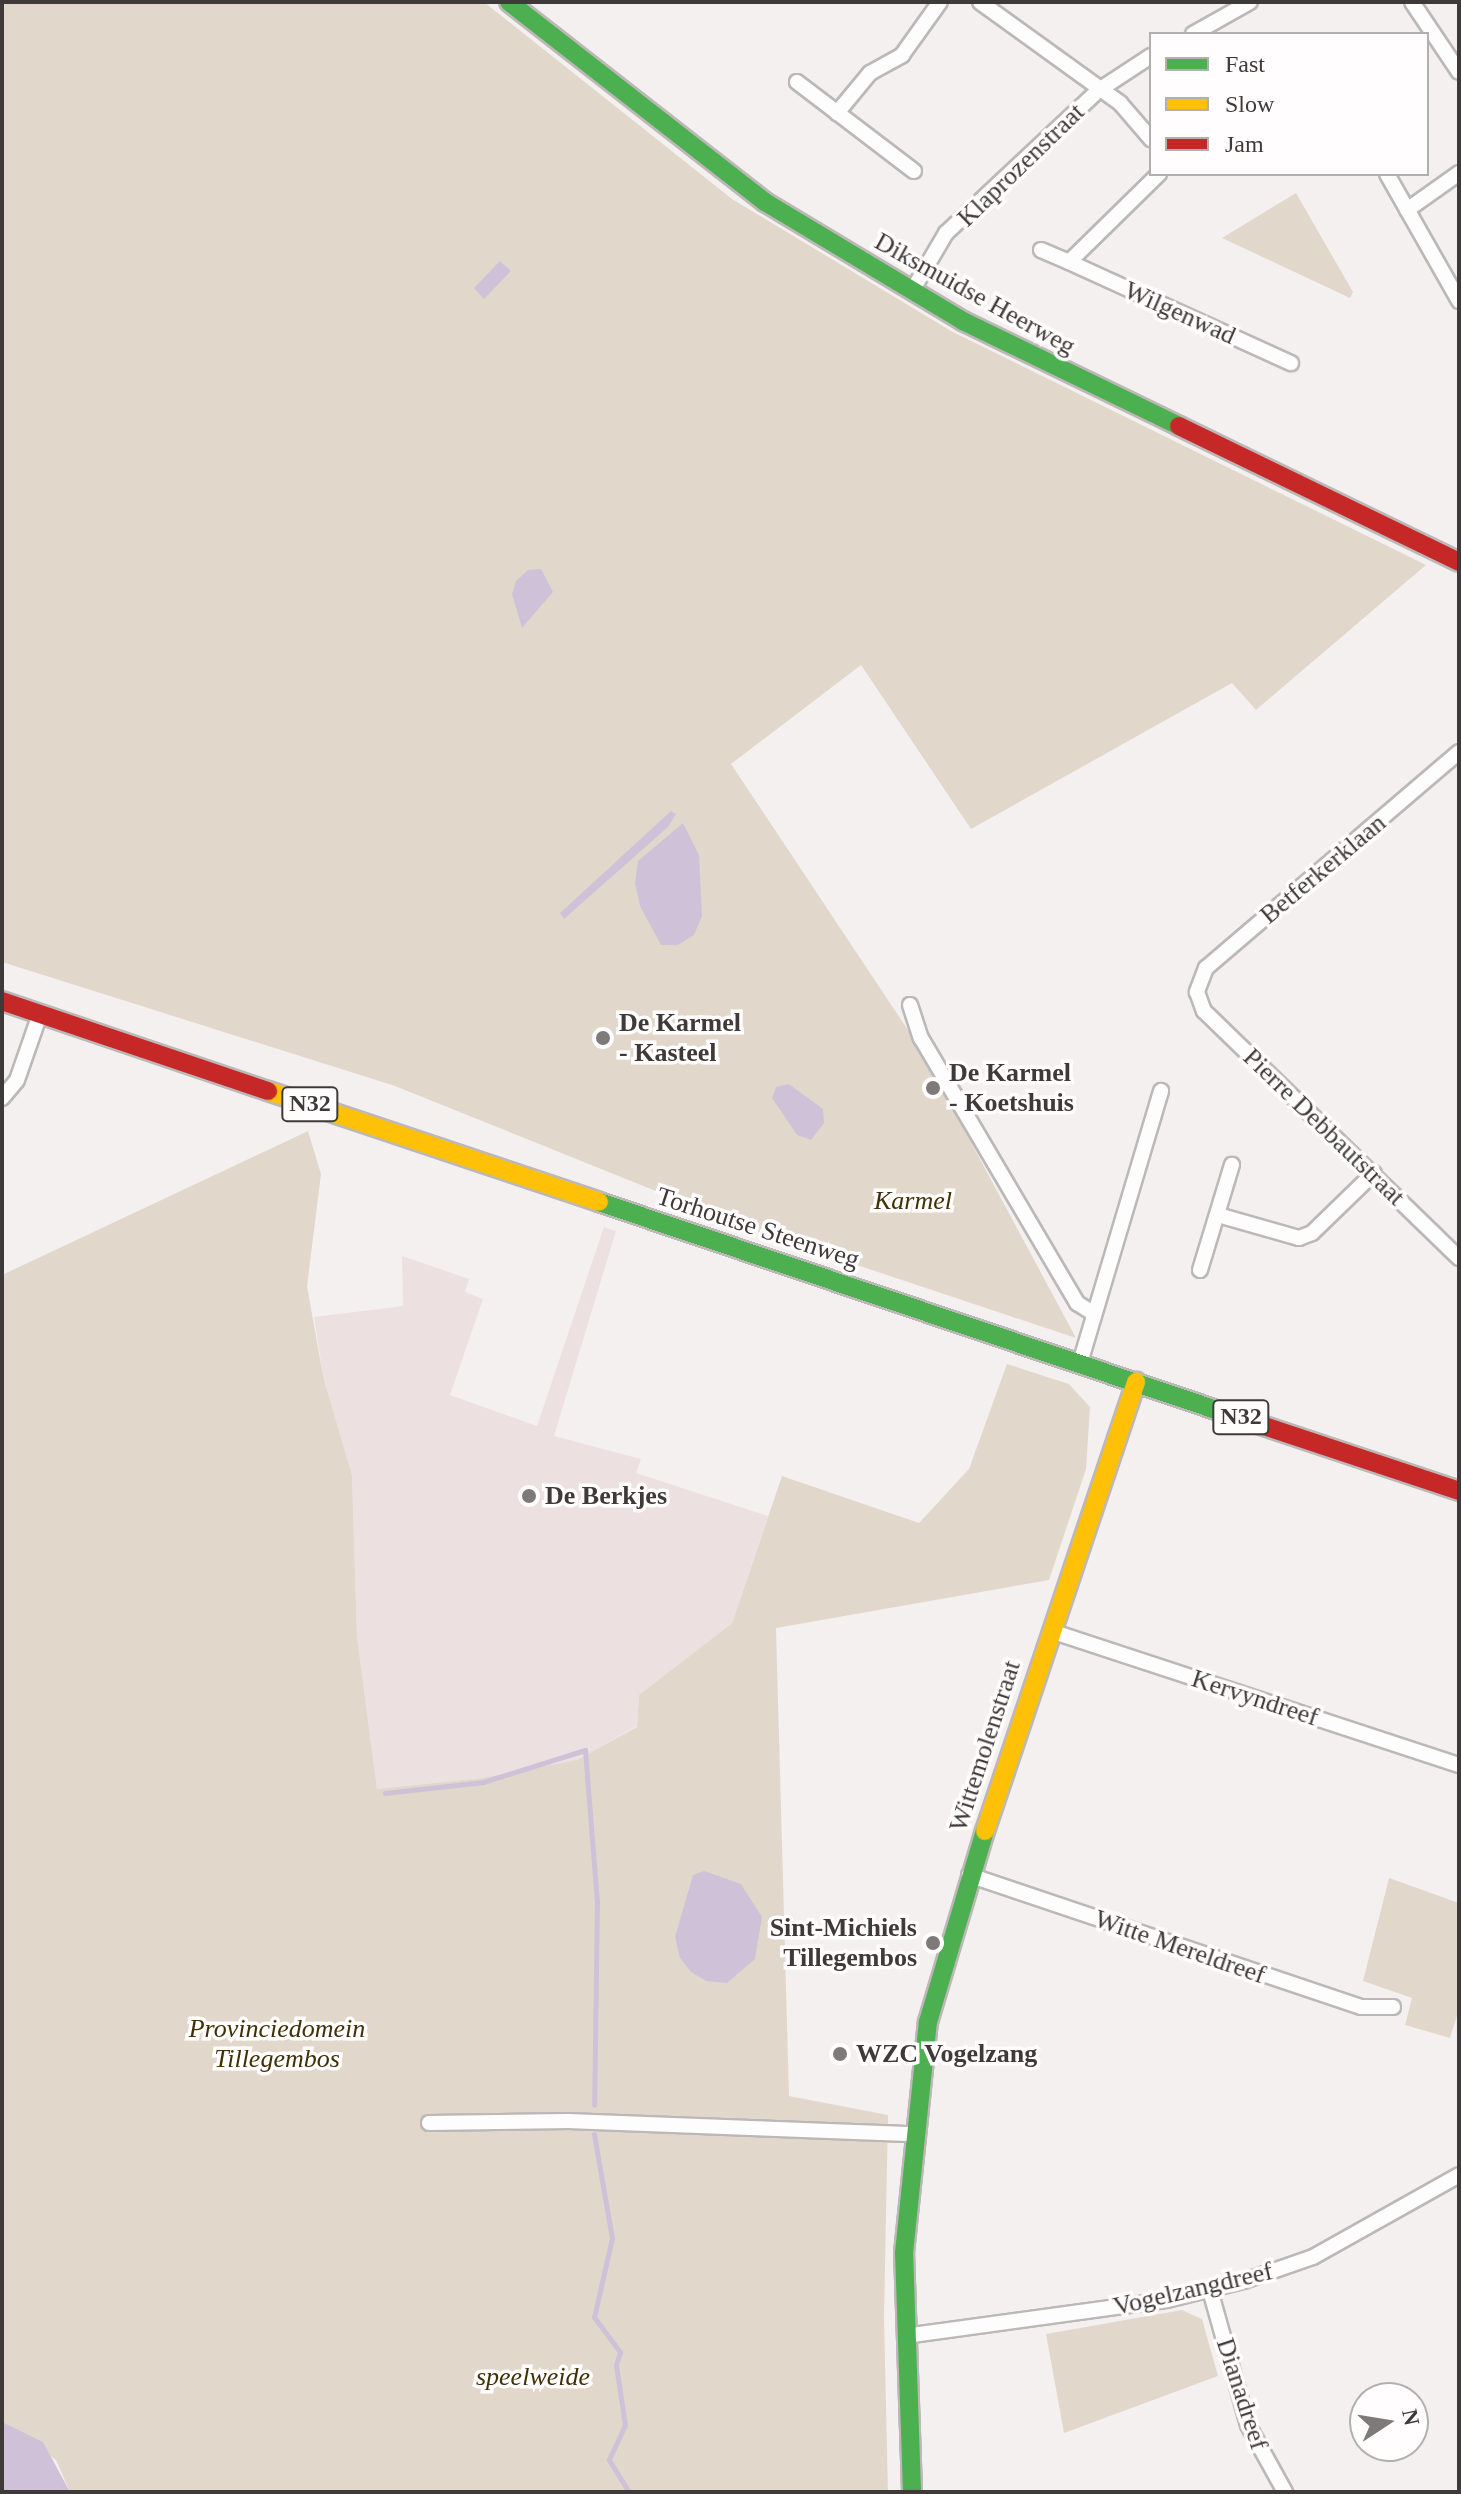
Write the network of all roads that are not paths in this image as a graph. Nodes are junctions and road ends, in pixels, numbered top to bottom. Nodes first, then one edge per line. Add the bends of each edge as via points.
1 (509, 2) edge
2 (940, 2) edge
3 (980, 2) edge
4 (1250, 2) edge
5 (1412, 2) edge
6 (1197, 32) edge
7 (1149, 57) edge
8 (1457, 62) edge
9 (797, 82) dead end
10 (1099, 90) junction
11 (837, 113) junction
12 (1149, 137) edge
13 (914, 171) dead end
14 (1459, 173) edge
15 (1157, 176) edge
16 (1388, 176) edge
17 (1407, 210) junction
18 (1041, 250) dead end
19 (1069, 262) junction
20 (912, 291) junction
21 (1459, 301) edge
22 (1291, 363) dead end
23 (1459, 562) edge
24 (1459, 752) edge
25 (1197, 992) joint
26 (2, 1001) edge
27 (910, 1005) dead end
28 (40, 1014) junction
29 (1161, 1091) dead end
30 (2, 1098) edge
31 (1232, 1165) dead end
32 (1374, 1173) junction
33 (1218, 1215) junction
34 (1459, 1258) edge
35 (1200, 1270) dead end
36 (1093, 1313) junction
37 (1080, 1363) junction
38 (1136, 1382) junction
39 (1459, 1491) edge
40 (1051, 1631) junction
41 (1459, 1765) edge
42 (969, 1875) junction
43 (1393, 2007) dead end
44 (429, 2123) dead end
45 (914, 2134) junction
46 (1459, 2175) edge
47 (1210, 2290) junction
48 (905, 2336) junction
49 (912, 2492) edge
50 (1285, 2492) edge

1 - 20 street, Diksmuidse Heerweg via 701,157
2 - 11 street via 902,55 870,73
3 - 10 street
4 - 6 street
5 - 8 street
7 - 10 street, Klaprozenstraat
9 - 11 street
10 - 12 street via 1120,103
10 - 20 street, Klaprozenstraat via 946,233
11 - 13 street
14 - 17 street
15 - 19 street
16 - 17 street
17 - 21 street
18 - 19 street, Wilgenwad
19 - 22 street, Wilgenwad
20 - 23 street, Diksmuidse Heerweg via 1073,379
24 - 25 street, Betferkerklaan via 1206,968
25 - 32 street, Pierre Debbautstraat via 1204,1011
26 - 28 street, Torhoutse Steenweg / N32
27 - 36 street via 921,1038 1077,1303
28 - 30 street via 17,1080
28 - 37 street, Torhoutse Steenweg / N32
29 - 36 street
31 - 33 street
32 - 33 street via 1312,1233 1299,1238
32 - 34 street, Pierre Debbautstraat
33 - 35 street
36 - 37 street
37 - 38 street, Torhoutse Steenweg / N32
38 - 39 street, Torhoutse Steenweg / N32
38 - 40 street, Wittemolenstraat
40 - 41 street, Kervyndreef
40 - 42 street, Wittemolenstraat
42 - 43 street, Witte Mereldreef via 1361,2007
42 - 45 street, Wittemolenstraat via 928,2022
44 - 45 street via 694,2124
45 - 48 street, Wittemolenstraat via 904,2253
46 - 47 street, Vogelzangdreef via 1313,2257
47 - 48 street, Vogelzangdreef
47 - 50 street, Dianadreef via 1248,2425
48 - 49 street, Wittemolenstraat

